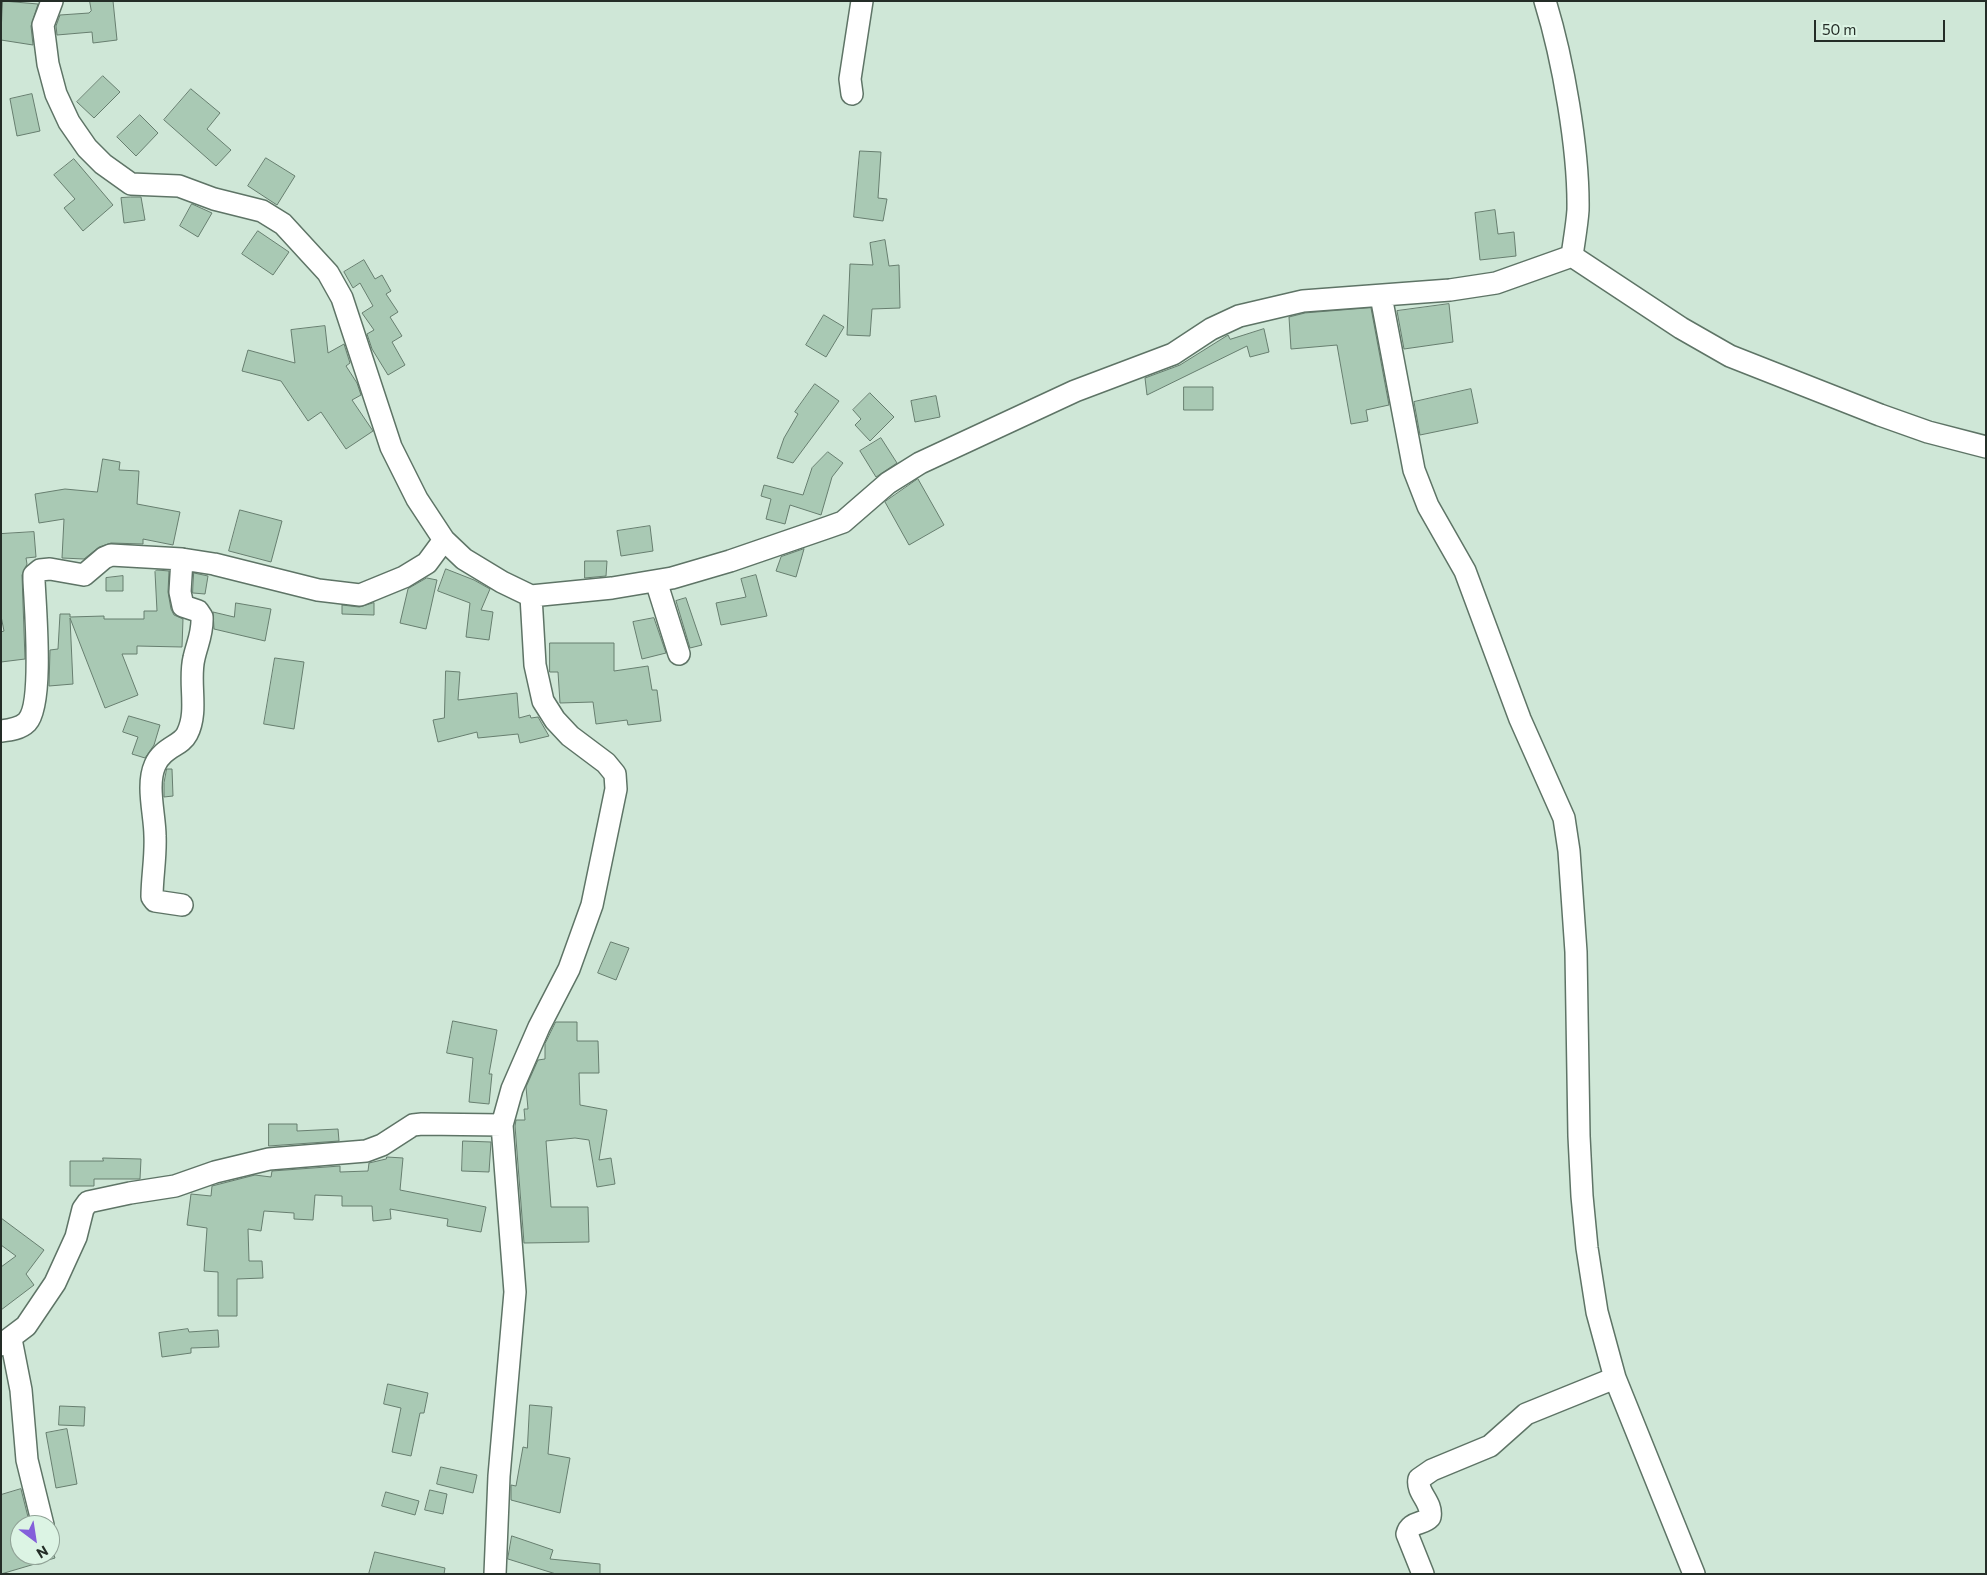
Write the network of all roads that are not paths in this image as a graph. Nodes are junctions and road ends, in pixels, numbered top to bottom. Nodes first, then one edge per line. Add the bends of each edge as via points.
1 (52, 1) edge
2 (862, 1) edge
3 (1545, 1) edge
4 (852, 94) dead end
5 (1572, 256) junction
6 (1382, 296) junction
7 (1986, 447) edge
8 (444, 540) junction
9 (182, 559) junction
10 (656, 580) junction
11 (531, 596) junction
12 (679, 654) dead end
13 (1, 731) edge
14 (182, 905) dead end
15 (502, 1125) junction
16 (6, 1342) edge
17 (1615, 1378) junction
18 (41, 1515) edge
19 (495, 1574) edge
20 (1423, 1574) edge
21 (1694, 1574) edge

1 - 8 street via 43,24 48,64 56,94 86,148 131,184 178,186 262,211 283,224 328,274 342,298 391,447 417,499
2 - 4 street via 850,79
3 - 5 street via 1560,63 1575,161 1578,210
5 - 6 street via 1496,283
5 - 7 street via 1681,328 1730,356 1880,415
6 - 10 street via 1303,301 1232,319 1211,328 1173,354 1075,391 920,463 888,483 843,522 730,562
6 - 17 street via 1420,488 1442,533 1466,571 1530,744 1564,818 1568,836 1576,952 1583,1205 1597,1312
8 - 9 street via 427,563 404,577 360,595 318,590
8 - 11 street via 477,566
9 - 13 street via 112,555 84,575 46,569 37,572 34,580 37,628 35,697 28,721 20,727
9 - 14 street via 182,606 202,617 193,664 193,706 188,733 182,741 166,749 155,764 151,781 156,835 152,897 155,901
10 - 11 street
10 - 12 street
11 - 15 street via 535,664 543,701 554,720 570,736 606,763 615,774 616,789 592,905 569,969 512,1089
15 - 16 street via 413,1125 366,1151 269,1159 175,1186 88,1202 82,1209 76,1237 55,1283 26,1326
15 - 19 street via 515,1292 499,1476
16 - 18 street via 21,1390 27,1460
17 - 20 street via 1526,1414 1490,1446 1432,1470 1419,1479 1420,1488 1432,1510 1430,1517 1414,1524 1408,1534
17 - 21 street

